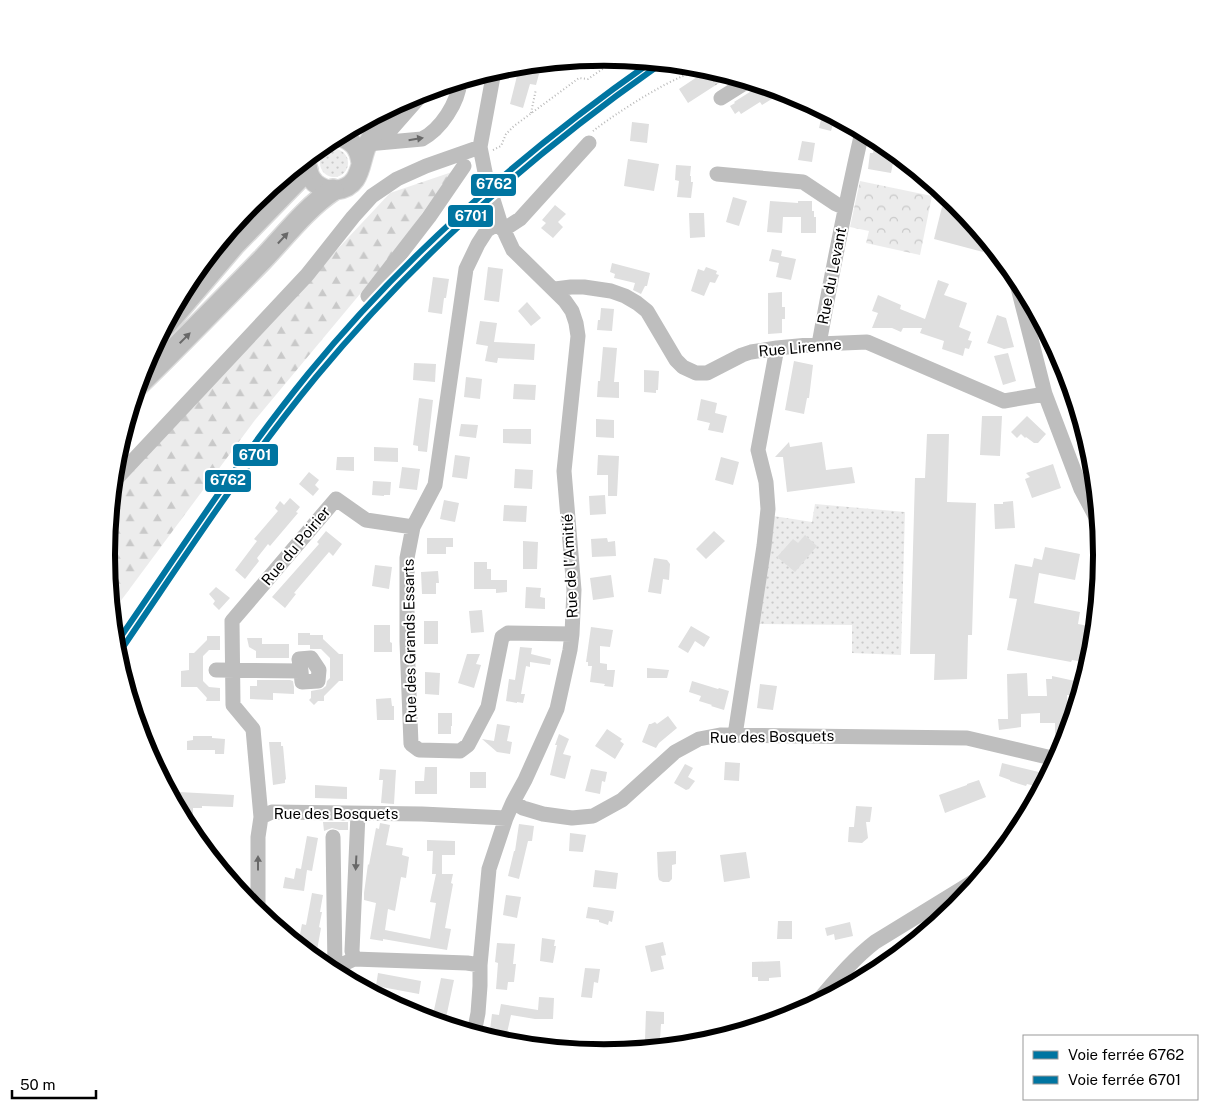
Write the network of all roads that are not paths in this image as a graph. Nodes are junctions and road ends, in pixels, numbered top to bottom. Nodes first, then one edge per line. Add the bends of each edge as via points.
1 (493, 80) edge
2 (740, 86) edge
3 (458, 89) edge
4 (723, 97) road end
5 (408, 107) edge
6 (384, 119) edge
7 (348, 139) edge
8 (860, 139) edge
9 (373, 144) junction
10 (587, 146) road end
11 (482, 160) junction
12 (361, 164) junction
13 (307, 166) edge
14 (426, 166) junction
15 (464, 166) junction
16 (717, 174) dead end
17 (291, 180) edge
18 (332, 190) junction
19 (845, 208) junction
20 (502, 226) junction
21 (201, 279) edge
22 (555, 290) junction
23 (368, 296) dead end
24 (1023, 304) edge
25 (819, 344) junction
26 (778, 348) junction
27 (150, 373) edge
28 (1045, 394) junction
29 (123, 472) edge
30 (1090, 507) edge
31 (413, 527) junction
32 (572, 634) junction
33 (216, 670) dead end
34 (233, 670) junction
35 (300, 671) dead end
36 (735, 735) junction
37 (1049, 757) edge
38 (513, 802) junction
39 (358, 814) junction
40 (261, 817) junction
41 (506, 818) junction
42 (333, 837) dead end
43 (959, 891) edge
44 (258, 901) edge
45 (354, 959) junction
46 (333, 962) edge
47 (480, 965) junction
48 (340, 966) edge
49 (829, 988) edge
50 (475, 1026) edge

1 - 11 street, Rue de l'Amitié
2 - 4 street
9 -> 3 street via 427,136 447,116
5 - 9 street
6 - 9 main road
7 - 12 main road via 360,154
8 - 19 street, Rue du Levant
9 - 12 main road
10 - 20 street via 520,219
11 - 14 street
11 - 15 street
11 - 20 street, Rue de l'Amitié
12 - 18 main road via 349,186
13 - 18 main road via 316,184
14 - 15 street
14 - 29 street via 372,196 307,275
15 - 23 street
16 - 19 street, Rue du Levant via 803,182
17 - 21 highway
27 -> 18 highway
19 - 25 street, Rue du Levant
20 - 22 street, Rue de l'Amitié via 513,250
20 - 31 street, Rue des Grands Essarts via 487,230 466,269 435,485
22 - 26 street, Rue Lirenne via 584,287 611,291 637,303 647,311 676,360 696,373 707,373 751,352
22 - 32 street, Rue de l'Amitié via 572,311 578,336 564,471 574,590
24 - 28 street
25 - 26 street, Rue Lirenne
25 - 28 street, Rue Lirenne via 867,342 1004,402
26 - 36 street via 758,450 766,482 768,509
28 - 30 street
31 - 32 street, Rue des Grands Essarts via 407,558 407,642 411,744 418,750 460,751 468,745 488,707 502,638 508,633
31 - 34 street, Rue du Poirier via 366,520 336,499 232,621
32 - 38 street, Rue de l'Amitié via 557,710
33 - 34 street
34 - 35 street
34 - 40 street, Rue du Poirier via 233,705 253,729
36 - 37 street, Rue des Bosquets via 967,738
36 - 38 street, Rue des Bosquets via 699,739 675,752 622,800 593,816 572,818 543,814
38 - 41 street, Rue de l'Amitié
39 - 40 street, Rue des Bosquets via 272,812
39 - 41 street, Rue des Bosquets
39 -> 45 street
44 -> 40 street, Rue des Bosquets
41 - 47 street, Rue de l'Amitié via 489,870
42 - 46 street
43 - 49 street via 875,942 848,965
45 - 47 street
45 - 48 street
47 - 50 street, Rue de l'Amitié

